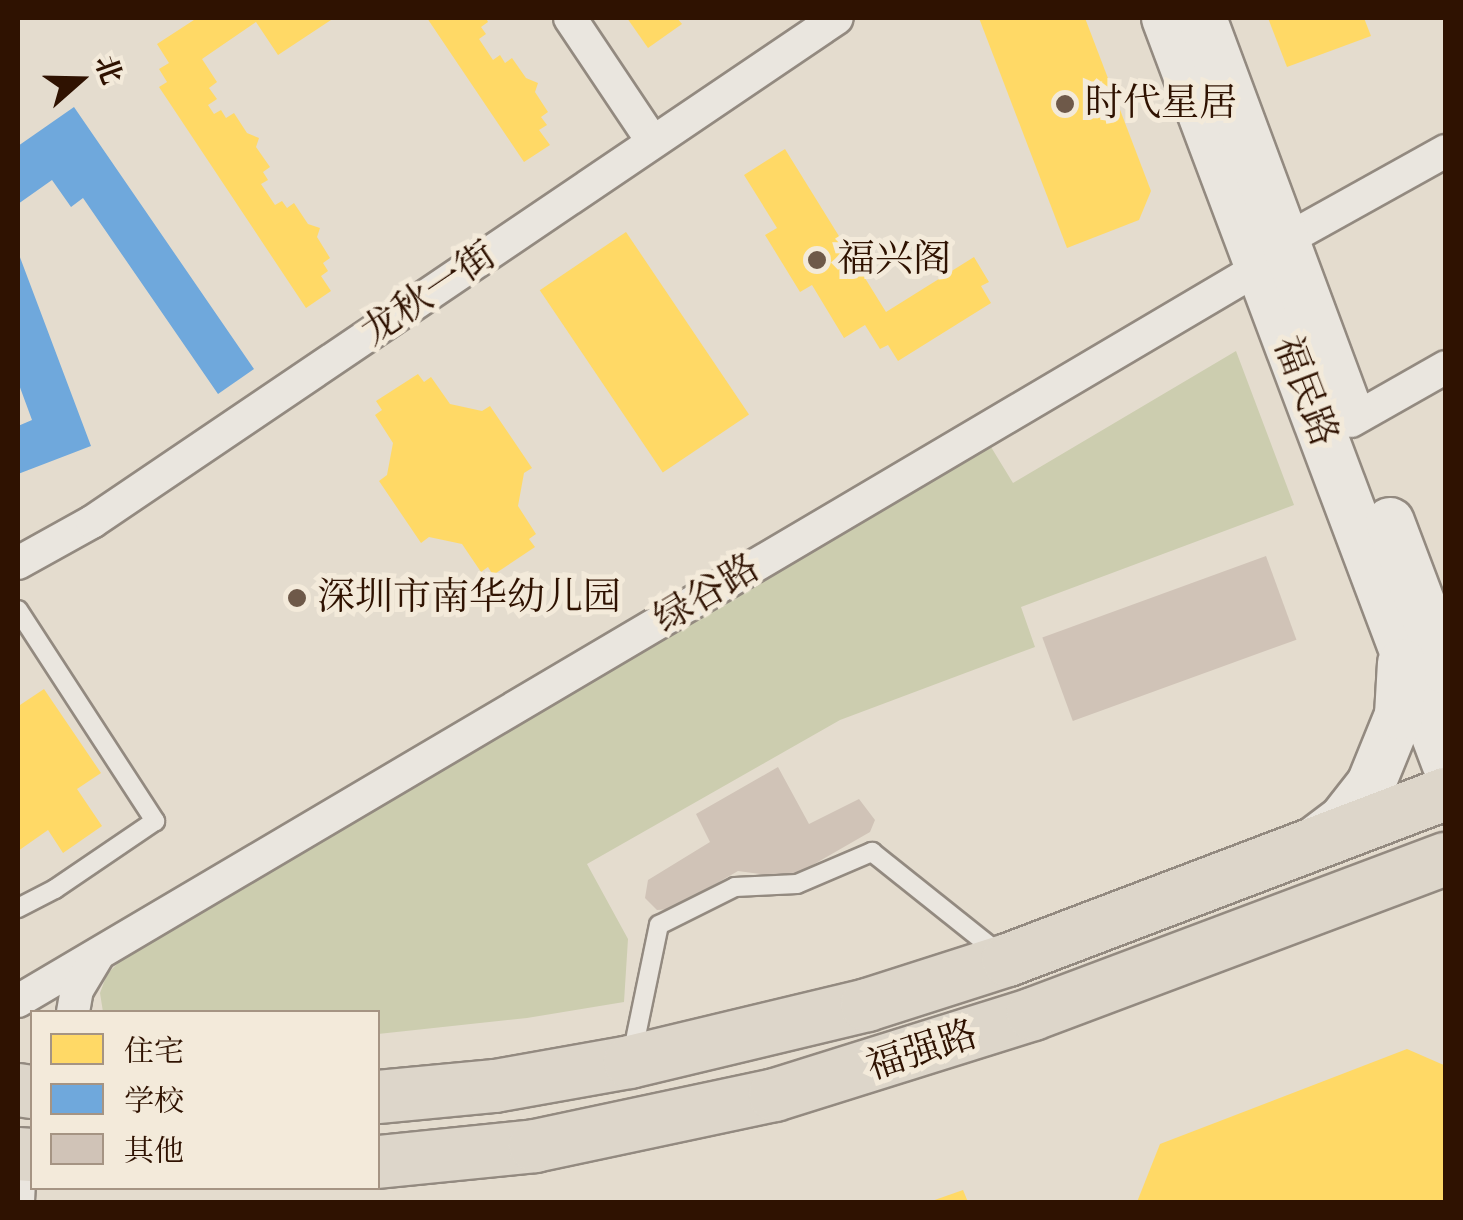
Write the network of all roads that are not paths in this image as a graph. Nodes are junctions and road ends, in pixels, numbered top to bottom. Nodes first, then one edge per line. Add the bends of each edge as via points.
1 (570, 18) edge
2 (836, 18) edge
3 (1166, 18) edge
4 (1202, 18) edge
5 (653, 142) junction
6 (1446, 151) edge
7 (1272, 255) junction
8 (1446, 367) edge
9 (1352, 421) junction
10 (18, 562) edge
11 (18, 610) edge
12 (1431, 650) edge
13 (1446, 763) edge
14 (1446, 794) edge
15 (1311, 844) junction
16 (1446, 860) edge
17 (18, 908) edge
18 (103, 950) junction
19 (1008, 960) junction
20 (18, 1001) edge
21 (73, 1010) edge
22 (630, 1062) junction
23 (380, 1097) edge
24 (380, 1162) edge

1 - 5 street
2 - 5 street, 龙秋一街
3 - 7 main road, 福民路
4 - 7 main road, 福民路
5 - 10 street, 龙秋一街 via 92,522
6 - 7 street, 绿谷路
7 - 9 main road, 福民路
7 - 12 main road, 福民路
7 - 18 street, 绿谷路
8 - 9 street
9 - 12 main road, 福民路
11 - 17 lane via 155,821
12 - 13 main road, 福民路
12 - 15 main road via 1403,688 1388,749 1371,784 1342,821
14 - 15 main road, 福强路
15 - 19 main road, 福强路
16 - 24 main road, 福强路 via 1034,1014 809,1086 620,1131
18 - 20 street, 绿谷路
18 - 21 street via 88,968
19 - 22 main road, 福强路 via 754,1036
19 - 22 lane via 872,852 798,884 736,888 659,925
22 - 23 main road, 福强路 via 496,1086

